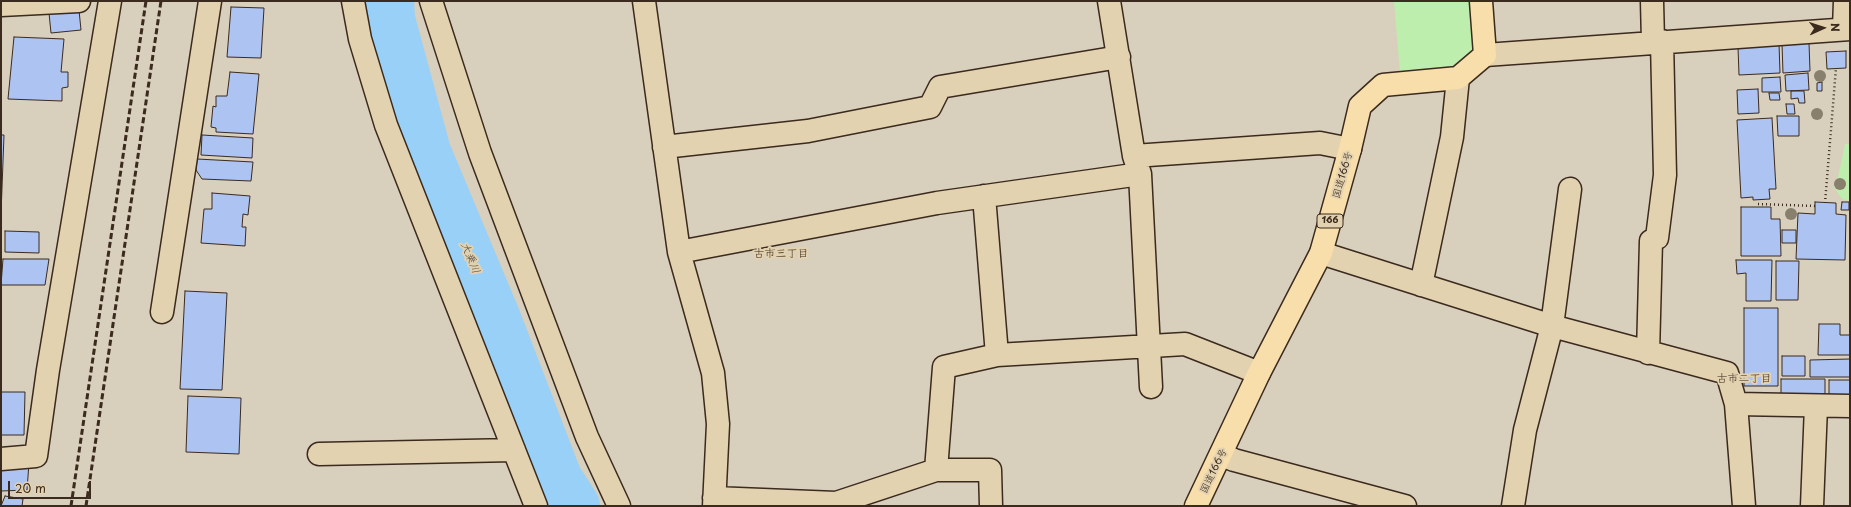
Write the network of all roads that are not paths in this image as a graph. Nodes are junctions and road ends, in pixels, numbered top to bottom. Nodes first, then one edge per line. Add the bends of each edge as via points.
1 (79, 1) edge
2 (110, 1) edge
3 (210, 1) edge
4 (353, 1) edge
5 (431, 1) edge
6 (644, 1) edge
7 (1109, 1) edge
8 (1481, 1) edge
9 (1652, 1) edge
10 (1845, 1) edge
11 (1, 6) edge
12 (1847, 29) edge
13 (1657, 41) junction
14 (1485, 55) junction
15 (1119, 57) junction
16 (1458, 78) junction
17 (664, 146) junction
18 (1350, 149) junction
19 (1137, 165) junction
20 (1570, 189) dead end
21 (984, 196) junction
22 (679, 252) junction
23 (1320, 253) junction
24 (1421, 285) junction
25 (162, 312) dead end
26 (1552, 326) junction
27 (1148, 345) junction
28 (1648, 353) junction
29 (997, 355) junction
30 (1260, 373) junction
31 (1151, 387) dead end
32 (1736, 404) junction
33 (1816, 406) junction
34 (1850, 406) edge
35 (514, 450) junction
36 (319, 454) dead end
37 (1222, 455) junction
38 (1, 458) edge
39 (936, 470) junction
40 (714, 502) edge
41 (536, 506) edge
42 (619, 506) edge
43 (991, 506) edge
44 (1196, 506) edge
45 (1405, 506) edge
46 (1513, 506) edge
47 (1744, 506) edge
48 (1812, 506) edge

1 - 11 street
2 - 38 street via 36,456
3 - 25 street
4 - 35 street via 360,39 386,125
5 - 42 street via 491,182 587,437
6 - 17 street
7 - 15 street
8 - 14 highway
9 - 13 street
10 - 12 street
12 - 13 street
13 - 14 street
13 - 28 street via 1665,175 1657,238 1651,240
14 - 16 highway
15 - 17 street via 940,87 930,107 847,124 808,131
15 - 19 street
16 - 18 highway, 国道166号 / 166 via 1383,85 1360,106
16 - 24 street via 1452,137
17 - 22 street
18 - 19 street via 1320,142
18 - 23 highway, 国道166号 / 166
19 - 21 street
19 - 27 street
20 - 26 street
21 - 22 street
21 - 29 street
22 - 40 street via 713,373 718,424
23 - 24 street
23 - 30 highway, 国道166号 / 166
24 - 26 street
26 - 28 street
26 - 46 street via 1525,430
27 - 29 street
27 - 30 street via 1185,344
27 - 31 street
28 - 32 street via 1727,373
29 - 39 street via 944,367
30 - 37 highway, 国道166号 / 166
32 - 33 street
32 - 47 street
33 - 34 street
33 - 48 street
35 - 36 street
35 - 41 street
37 - 44 highway, 国道166号 / 166
37 - 45 street
39 - 40 street via 836,503
39 - 43 street via 990,470

